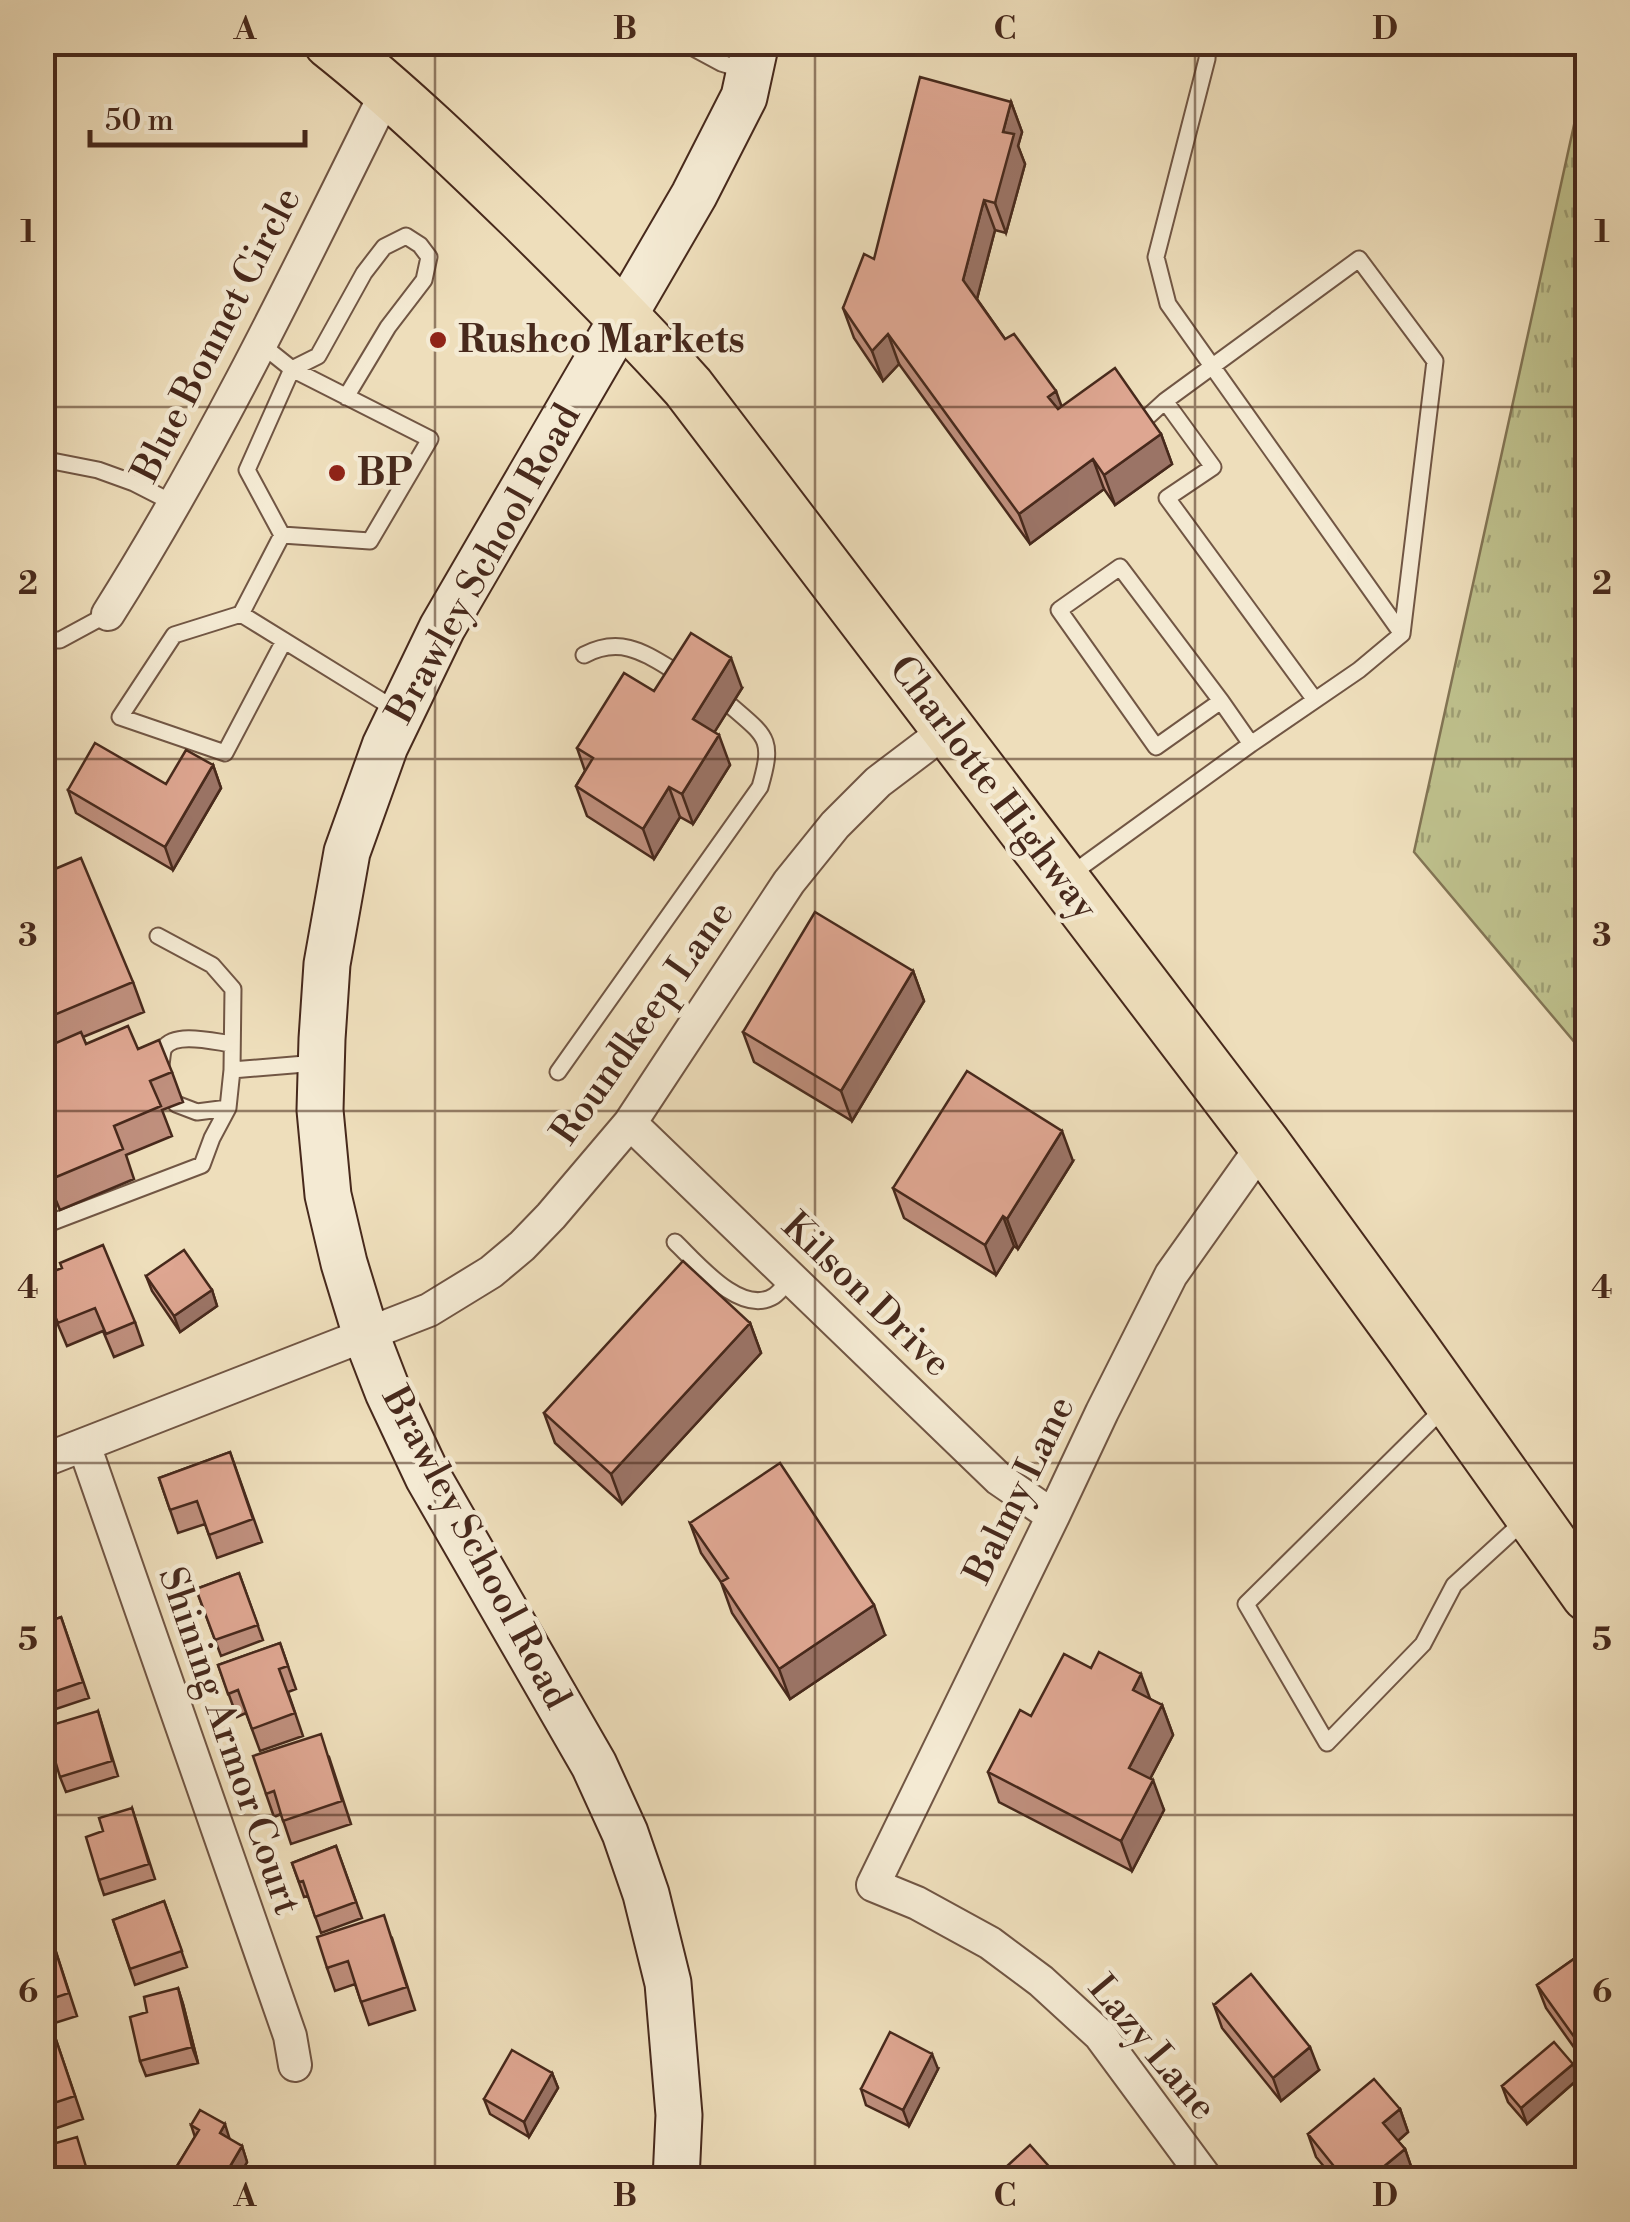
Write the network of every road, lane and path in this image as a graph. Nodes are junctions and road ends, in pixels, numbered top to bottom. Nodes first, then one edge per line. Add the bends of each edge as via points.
1 (330, 42) edge
2 (682, 42) edge
3 (1208, 42) edge
4 (753, 57) edge
5 (388, 89) junction
6 (623, 315) junction
7 (262, 345) junction
8 (1212, 367) junction
9 (292, 370) junction
10 (346, 397) junction
11 (1165, 401) junction
12 (1142, 422) edge
13 (42, 458) edge
14 (175, 504) junction
15 (282, 535) junction
16 (108, 614) joint
17 (241, 614) junction
18 (1402, 634) junction
19 (42, 640) edge
20 (284, 641) junction
21 (584, 654) dead end
22 (691, 680) edge
23 (1315, 700) junction
24 (1222, 701) junction
25 (731, 706) dead end
26 (401, 713) junction
27 (948, 729) junction
28 (1251, 744) junction
29 (1063, 880) junction
30 (158, 936) dead end
31 (232, 1044) junction
32 (321, 1062) junction
33 (161, 1065) edge
34 (232, 1070) junction
35 (558, 1072) dead end
36 (176, 1104) dead end
37 (228, 1108) junction
38 (630, 1123) junction
39 (1264, 1144) junction
40 (42, 1226) edge
41 (674, 1242) dead end
42 (790, 1278) junction
43 (366, 1335) junction
44 (1450, 1401) junction
45 (84, 1445) junction
46 (42, 1461) edge
47 (1531, 1515) junction
48 (1054, 1516) junction
49 (1588, 1595) edge
50 (873, 1884) joint
51 (295, 2066) dead end
52 (676, 2180) edge
53 (1207, 2180) edge

1 - 5 main road, Charlotte Highway
2 - 4 lane via 721,63
3 - 8 lane via 1156,258 1168,304
4 - 6 main road, Brawley School Road via 744,97
5 - 6 main road, Charlotte Highway
5 - 7 street, Blue Bonnet Circle
6 - 26 main road, Brawley School Road via 442,628
6 - 27 main road, Charlotte Highway via 688,387
7 - 9 lane
7 - 14 street, Blue Bonnet Circle
8 - 11 lane
8 - 18 lane
8 - 18 lane via 1359,259 1435,360
9 - 10 lane
9 - 10 lane via 318,356 364,273 384,247 406,236 429,257 424,280
9 - 15 lane via 248,470
10 - 15 lane via 430,440 370,542
11 - 12 lane
11 - 23 lane via 1213,467 1163,493
13 - 14 lane via 134,482
14 - 16 street, Blue Bonnet Circle
15 - 17 lane
16 - 19 lane via 60,640
17 - 20 lane
17 - 20 lane via 174,635 120,718 224,753
18 - 23 lane
20 - 26 lane
21 - 22 lane via 602,645 637,649
23 - 28 lane
24 - 24 lane via 1156,747 1059,610 1120,567
24 - 28 lane
25 - 35 lane via 768,746 760,788
26 - 32 main road, Brawley School Road via 348,852 328,964
27 - 29 main road, Charlotte Highway
27 - 38 street, Roundkeep Lane via 835,825 789,882
28 - 29 lane
29 - 39 main road, Charlotte Highway
30 - 31 lane via 212,965 233,989
31 - 33 lane via 169,1042
31 - 34 lane
32 - 34 lane
32 - 43 main road, Brawley School Road via 328,1195
34 - 37 lane
36 - 37 lane via 196,1112
37 - 40 lane via 202,1165
38 - 42 street, Kilson Drive
38 - 43 street, Roundkeep Lane via 551,1216 490,1272 429,1310
39 - 44 main road, Charlotte Highway
39 - 48 street, Balmy Lane via 1171,1275
41 - 42 lane via 739,1297 775,1296
42 - 48 street, Kilson Drive via 999,1479
43 - 45 street, Roundkeep Lane
43 - 52 main road, Brawley School Road via 428,1477 594,1765 625,1832 668,1983 679,2115
44 - 47 main road, Charlotte Highway
44 - 47 lane via 1246,1604 1326,1743 1423,1644 1454,1586
45 - 46 street, Roundkeep Lane
45 - 51 street, Shining Armor Court
47 - 49 main road, Charlotte Highway
48 - 50 street, Balmy Lane
50 - 53 street, Lazy Lane via 990,1943 1041,1980 1100,2035

